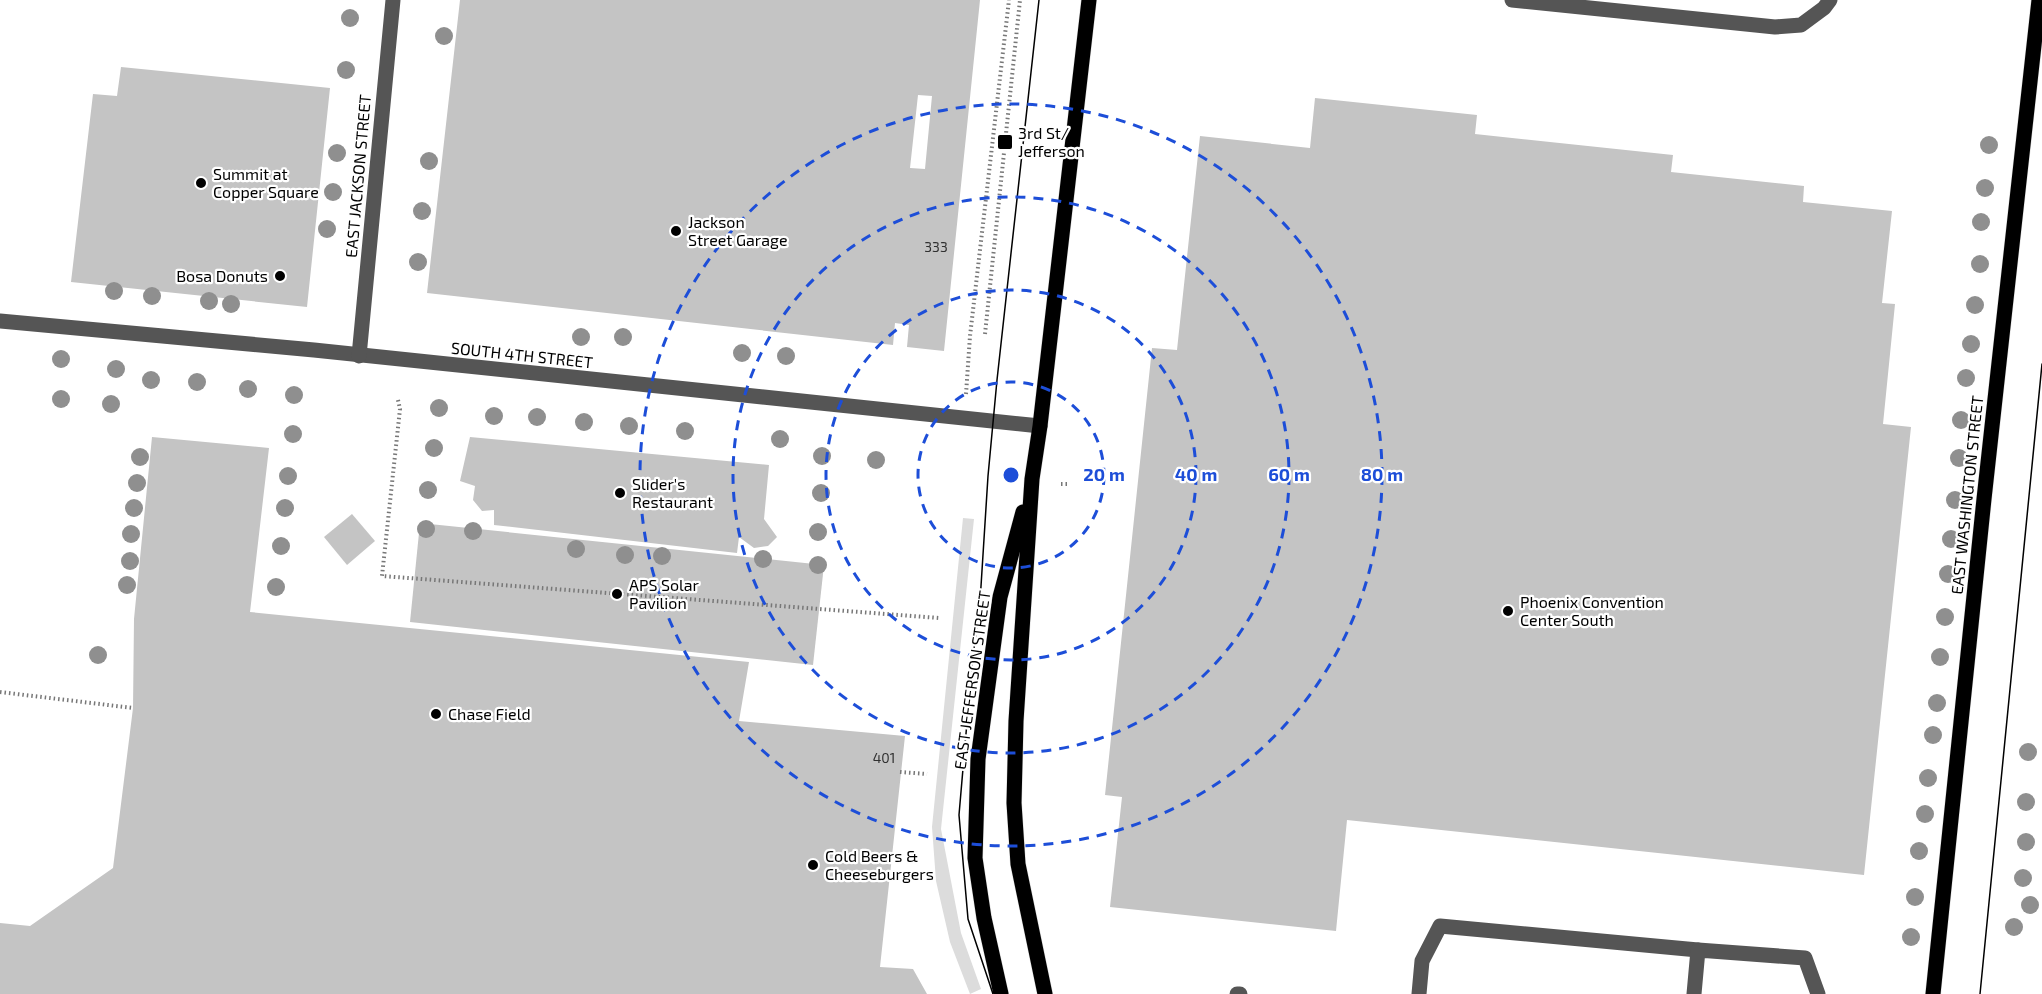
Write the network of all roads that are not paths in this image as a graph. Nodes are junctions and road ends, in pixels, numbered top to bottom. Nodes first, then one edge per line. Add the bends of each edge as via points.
1 (393, 0) edge
2 (1089, 0) edge
3 (1512, 0) edge
4 (1830, 0) edge
5 (2039, 0) edge
6 (0, 321) edge
7 (359, 356) junction
8 (1040, 426) junction
9 (1032, 479) junction
10 (1698, 950) junction
11 (1001, 994) edge
12 (1045, 994) edge
13 (1419, 994) edge
14 (1694, 994) edge
15 (1818, 994) edge
16 (1933, 994) edge

1 - 7 street, EAST JACKSON STREET
2 - 8 main road, EAST JEFFERSON STREET
3 - 4 street via 1774,27 1801,25
5 - 16 main road, EAST WASHINGTON STREET
6 - 7 street, SOUTH 4TH STREET
7 - 8 street, SOUTH 4TH STREET
8 - 9 main road, EAST JEFFERSON STREET
9 - 11 main road, EAST JEFFERSON STREET via 1000,597 978,759 975,858
9 - 12 main road, EAST JEFFERSON STREET via 1014,803 1018,864
10 - 13 street via 1440,926 1422,961
10 - 14 street
10 - 15 street via 1805,958

